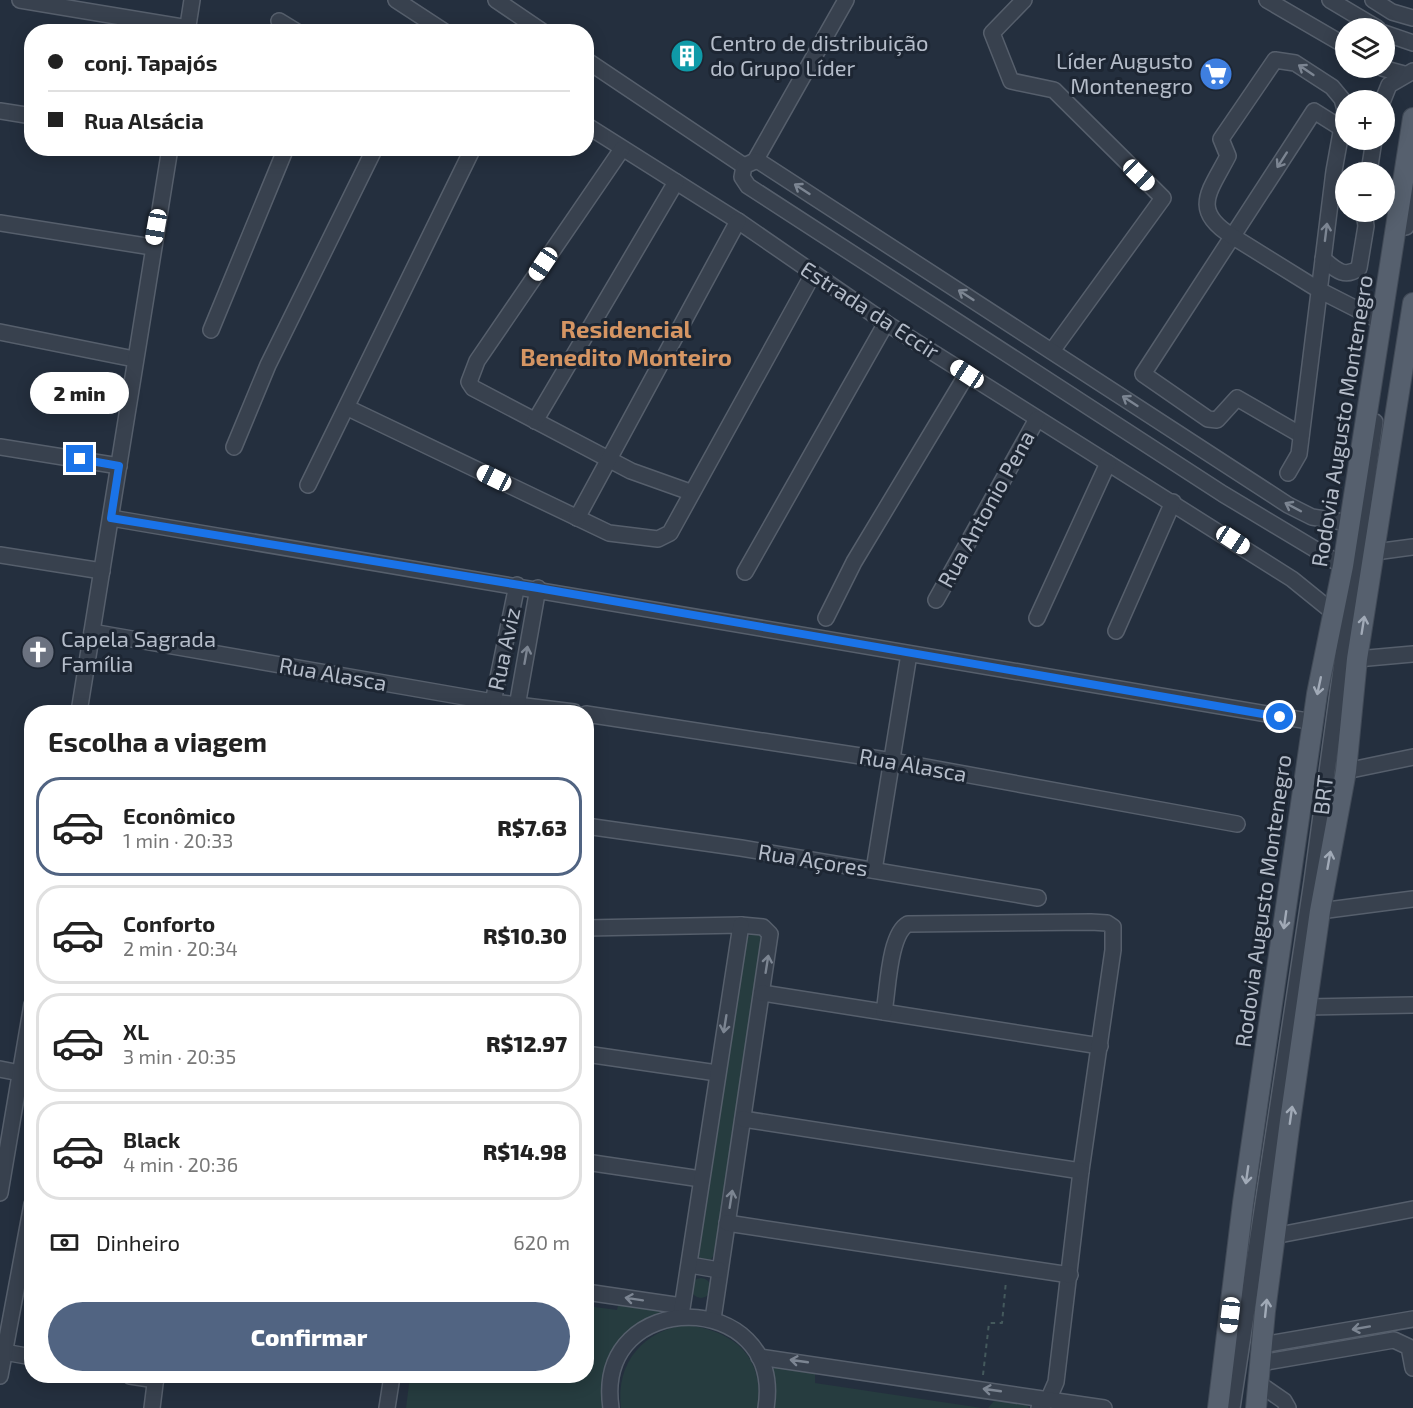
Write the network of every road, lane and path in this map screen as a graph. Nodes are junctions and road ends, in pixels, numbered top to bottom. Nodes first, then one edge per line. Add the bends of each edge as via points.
1 (20, 0) edge
2 (192, 0) edge
3 (396, 0) edge
4 (496, 0) edge
5 (846, 0) edge
6 (1024, 0) edge
7 (1267, 0) edge
8 (1362, 0) edge
9 (1373, 0) edge
10 (1333, 2) edge
11 (1355, 15) junction
12 (1360, 18) edge
13 (1413, 18) edge
14 (279, 21) dead end
15 (154, 24) edge
16 (188, 24) edge
17 (284, 24) edge
18 (431, 24) edge
19 (531, 24) edge
20 (1395, 37) edge
21 (1335, 40) edge
22 (1413, 44) edge
23 (594, 65) edge
24 (1409, 73) edge
25 (1387, 90) edge
26 (1335, 91) edge
27 (0, 111) edge
28 (24, 115) edge
29 (1413, 118) edge
30 (1335, 124) edge
31 (594, 130) edge
32 (622, 149) junction
33 (1338, 150) edge
34 (169, 156) edge
35 (283, 156) edge
36 (371, 156) edge
37 (469, 156) edge
38 (749, 163) junction
39 (676, 182) junction
40 (1413, 182) edge
41 (738, 221) junction
42 (1365, 222) edge
43 (0, 224) edge
44 (1232, 236) junction
45 (152, 247) junction
46 (907, 257) junction
47 (1323, 259) junction
48 (813, 274) junction
49 (892, 278) junction
50 (1319, 290) junction
51 (1413, 303) edge
52 (886, 322) junction
53 (1382, 322) junction
54 (212, 330) dead end
55 (0, 332) edge
56 (1052, 351) junction
57 (134, 359) junction
58 (1069, 362) junction
59 (967, 374) junction
60 (1054, 384) junction
61 (1406, 396) edge
62 (348, 408) junction
63 (1036, 419) junction
64 (535, 421) junction
65 (1301, 435) junction
66 (0, 447) edge
67 (234, 447) dead end
68 (612, 459) junction
69 (1108, 463) junction
70 (119, 466) junction
71 (1288, 473) dead end
72 (308, 485) dead end
73 (690, 492) junction
74 (1173, 502) junction
75 (111, 518) junction
76 (577, 518) junction
77 (1349, 523) junction
78 (1413, 547) edge
79 (1374, 552) junction
80 (0, 555) edge
81 (1342, 567) junction
82 (102, 571) junction
83 (745, 572) dead end
84 (518, 585) junction
85 (538, 588) junction
86 (936, 600) dead end
87 (1334, 613) junction
88 (826, 618) dead end
89 (1037, 618) dead end
90 (1116, 631) dead end
91 (92, 632) junction
92 (909, 654) junction
93 (1413, 654) edge
94 (1358, 659) junction
95 (80, 705) edge
96 (481, 705) edge
97 (492, 705) edge
98 (517, 705) edge
99 (594, 715) edge
100 (1314, 722) junction
101 (1413, 757) edge
102 (893, 762) junction
103 (1346, 771) junction
104 (1237, 824) dead end
105 (594, 827) edge
106 (874, 870) junction
107 (1038, 898) dead end
108 (1413, 899) edge
109 (1320, 911) junction
110 (741, 925) junction
111 (594, 928) edge
112 (762, 993) junction
113 (1413, 1005) edge
114 (1307, 1007) junction
115 (884, 1012) junction
116 (1100, 1046) junction
117 (24, 1050) edge
118 (594, 1055) edge
119 (0, 1070) edge
120 (20, 1073) junction
121 (717, 1073) junction
122 (743, 1119) junction
123 (594, 1163) edge
124 (1081, 1171) junction
125 (701, 1179) junction
126 (1, 1186) edge
127 (1413, 1209) edge
128 (727, 1222) junction
129 (1274, 1236) junction
130 (24, 1246) edge
131 (690, 1265) junction
132 (1007, 1266) junction
133 (718, 1270) junction
134 (1070, 1275) junction
135 (594, 1294) edge
136 (682, 1311) junction
137 (713, 1319) junction
138 (1413, 1319) edge
139 (4, 1352) junction
140 (1262, 1354) junction
141 (24, 1356) edge
142 (759, 1357) junction
143 (1413, 1368) edge
144 (0, 1376) edge
145 (155, 1383) edge
146 (391, 1383) edge
147 (1258, 1383) junction
148 (982, 1389) junction
149 (1044, 1403) edge
150 (152, 1408) edge
151 (387, 1408) edge
152 (611, 1408) edge
153 (766, 1408) edge
154 (1104, 1408) edge
155 (1218, 1408) edge
156 (1232, 1408) edge
157 (1256, 1408) edge
158 (1288, 1408) edge

1 - 15 street
2 - 16 street
3 - 18 street
4 - 19 street
5 - 38 street
6 - 56 street via 992,33 1011,81 1054,90 1163,198
7 - 21 street
8 - 11 street
9 - 13 street via 1392,12
10 - 11 street
11 - 12 street
14 - 17 street
20 - 22 street
23 - 38 street
24 - 25 street
26 -> 44 street via 1295,63 1275,60 1221,139 1228,156 1206,198 1208,214
27 - 28 street
29 - 53 main road, Rodovia Augusto Montenegro
30 -> 44 street via 1314,111
31 - 32 street, Estrada da Eccir
32 - 39 street, Estrada da Eccir
32 - 64 street via 471,371 469,382 473,388
47 -> 33 street
34 - 45 street
35 - 54 street
36 - 67 street via 268,365
37 - 62 street
46 -> 38 street
38 - 49 street via 742,177 748,186
39 - 41 street, Estrada da Eccir
39 - 64 street
40 - 156 street, BRT
41 - 48 street, Estrada da Eccir
41 - 68 street
42 - 47 street via 1359,268 1341,272
43 - 45 street
44 - 50 street
44 - 65 street via 1143,374 1208,419 1217,420 1237,398
45 - 57 street
46 - 49 street
56 -> 46 street
47 - 50 street
48 - 52 street, Estrada da Eccir
48 - 73 street via 716,453
49 - 60 street
50 - 53 street
50 - 65 street
51 - 61 main road
52 - 59 street, Estrada da Eccir
52 - 83 street
53 - 77 main road, Rodovia Augusto Montenegro
55 - 57 street
56 - 58 street
57 - 70 street
58 - 60 street
77 -> 58 street via 1312,517 1288,505
59 - 63 street, Estrada da Eccir
59 - 88 street via 854,562
60 - 81 street
61 - 79 main road
62 - 72 street
62 - 76 street
63 - 69 street, Estrada da Eccir
63 - 86 street, Rua Antonio Pena
64 - 68 street
65 - 71 street via 1299,454
66 - 70 street
68 - 73 street via 631,471
68 - 76 street
69 - 74 street, Estrada da Eccir
69 - 89 street
70 - 75 street
73 - 76 street via 670,533 658,539 609,533
74 - 87 street, Estrada da Eccir via 1292,579
74 - 90 street
75 - 82 street
75 - 84 street
77 - 81 main road, Rodovia Augusto Montenegro
78 - 79 street
94 -> 79 main road
80 - 82 street
81 - 87 main road, Rodovia Augusto Montenegro
82 - 91 street
84 - 85 street
84 - 97 street, Rua Aviz
85 - 92 street
98 -> 85 street, Rua Aviz
87 -> 100 main road, Rodovia Augusto Montenegro
91 - 95 street
91 - 96 street, Rua Alasca
92 - 100 street
92 - 102 street
93 - 94 street
94 - 103 main road
99 - 102 street, Rua Alasca
100 -> 155 main road, Rodovia Augusto Montenegro via 1243,1203
101 - 103 street
102 - 104 street, Rua Alasca
102 - 106 street
109 -> 103 main road
105 - 106 street, Rua Açores
106 - 107 street, Rua Açores
108 - 109 street
109 - 114 main road
110 - 111 street
112 -> 110 street via 770,934 763,927
110 -> 121 street
112 - 115 street
112 - 122 street
113 - 114 street
129 -> 114 main road
115 - 116 street
115 - 116 street via 896,938 908,924 1107,923 1113,927 1113,950
116 - 124 street
117 - 120 street
118 - 121 street
119 - 120 street
120 - 126 street
121 - 125 street
122 - 124 street
128 -> 122 street
123 - 125 street
124 - 134 street
125 - 131 street
127 - 129 street
128 - 132 street
128 - 133 street
140 -> 129 main road
130 - 139 street
131 - 133 street
131 - 136 street
132 - 134 street
132 - 148 path via 1002,1323 989,1323
133 - 137 street
134 - 149 street via 1056,1382
136 -> 135 street
136 - 137 street
136 - 152 street via 638,1333 622,1350 612,1371
137 - 142 street via 732,1328
138 -> 140 street
139 - 141 street
139 - 144 street
140 - 143 street via 1394,1340 1409,1347
140 - 147 main road
148 -> 142 street
142 - 153 street via 766,1376
145 - 150 street
146 - 151 street
147 - 157 main road
147 - 158 street
149 -> 148 street
149 - 154 street

